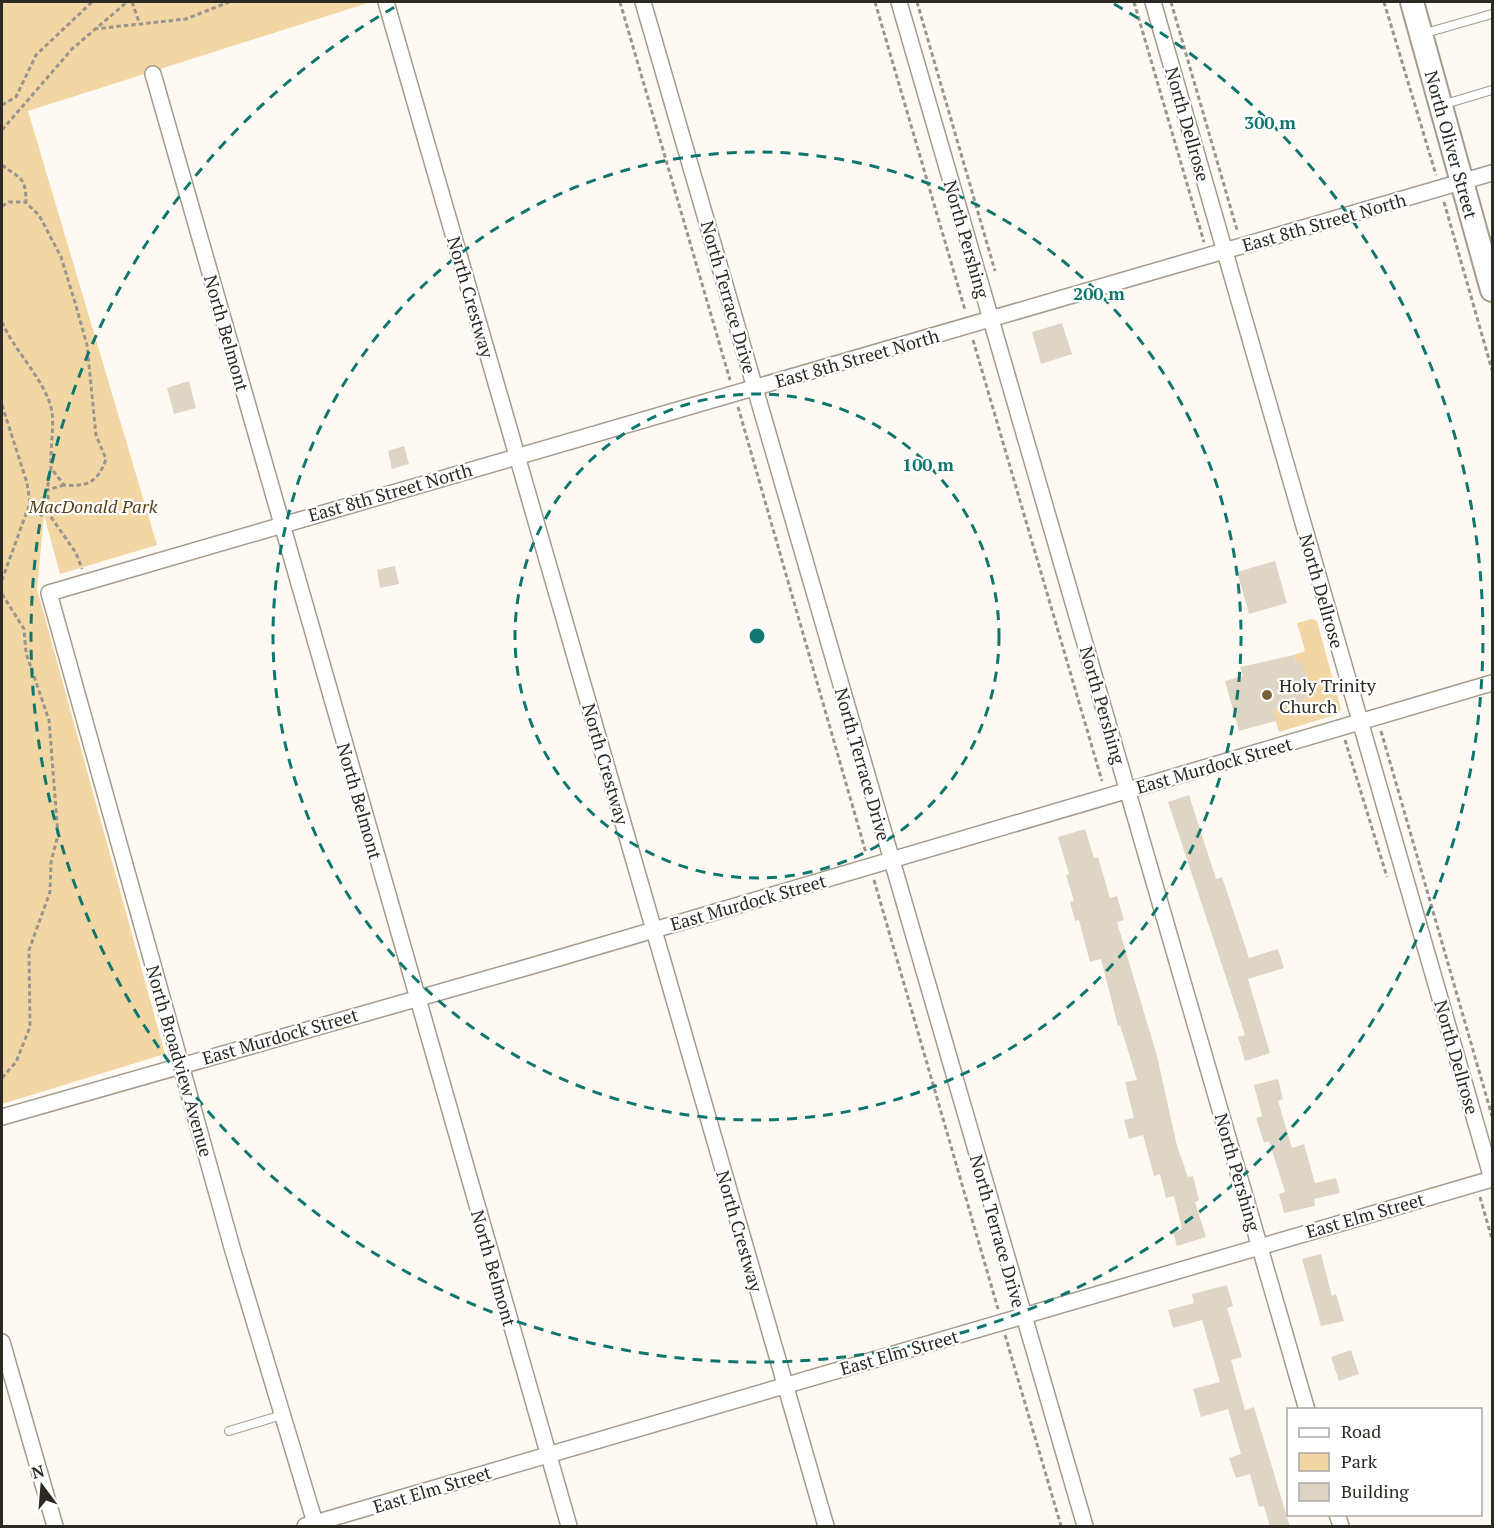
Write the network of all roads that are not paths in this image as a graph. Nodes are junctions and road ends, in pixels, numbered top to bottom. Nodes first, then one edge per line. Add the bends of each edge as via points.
1 (386, 2) edge
2 (643, 2) edge
3 (899, 2) edge
4 (1153, 2) edge
5 (1416, 2) edge
6 (1492, 14) edge
7 (1421, 34) junction
8 (153, 75) dead end
9 (1492, 90) edge
10 (1441, 105) junction
11 (1492, 173) edge
12 (1462, 182) junction
13 (1224, 251) junction
14 (1492, 290) edge
15 (991, 320) junction
16 (755, 387) junction
17 (517, 456) junction
18 (281, 524) junction
19 (49, 593) joint
20 (1492, 683) edge
21 (1359, 722) junction
22 (1127, 790) junction
23 (890, 860) junction
24 (653, 930) junction
25 (416, 998) junction
26 (182, 1064) junction
27 (2, 1117) edge
28 (1492, 1179) edge
29 (1259, 1246) junction
30 (1023, 1315) junction
31 (2, 1342) edge
32 (785, 1385) junction
33 (1306, 1408) edge
34 (283, 1415) junction
35 (229, 1431) dead end
36 (548, 1455) junction
37 (312, 1526) edge
38 (55, 1527) edge
39 (569, 1527) edge
40 (826, 1527) edge
41 (1085, 1527) edge

1 - 17 street, North Crestway
2 - 16 street, North Terrace Drive
3 - 15 street, North Pershing
4 - 13 street, North Dellrose
5 - 7 main road, North Oliver Street
6 - 7 lane
7 - 10 main road, North Oliver Street
8 - 18 street, North Belmont
9 - 10 lane
10 - 12 main road, North Oliver Street
11 - 12 street, East 8th Street North
12 - 13 street, East 8th Street North
12 - 14 main road, North Oliver Street
13 - 15 street, East 8th Street North
13 - 21 street, North Dellrose
15 - 16 street, East 8th Street North
15 - 22 street, North Pershing
16 - 17 street, East 8th Street North
16 - 23 street, North Terrace Drive
17 - 18 street, East 8th Street North
17 - 24 street, North Crestway
18 - 19 street, East 8th Street North
18 - 25 street, North Belmont
19 - 26 street, North Broadview Avenue
20 - 21 street, East Murdock Street
21 - 22 street, East Murdock Street
21 - 28 street, North Dellrose
22 - 23 street, East Murdock Street
22 - 29 street, North Pershing
23 - 24 street, East Murdock Street
23 - 30 street, North Terrace Drive
24 - 25 street, East Murdock Street
24 - 32 street, North Crestway
25 - 26 street, East Murdock Street
25 - 36 street, North Belmont
26 - 27 street, East Murdock Street
26 - 34 street, North Broadview Avenue
28 - 29 street, East Elm Street
29 - 30 street, East Elm Street
29 - 33 street, North Pershing
30 - 32 street, East Elm Street
30 - 41 street, North Terrace Drive
31 - 38 street
32 - 36 street, East Elm Street
32 - 40 street, North Crestway
34 - 35 lane
34 - 37 street, North Broadview Avenue
36 - 37 street, East Elm Street
36 - 39 street, North Belmont

